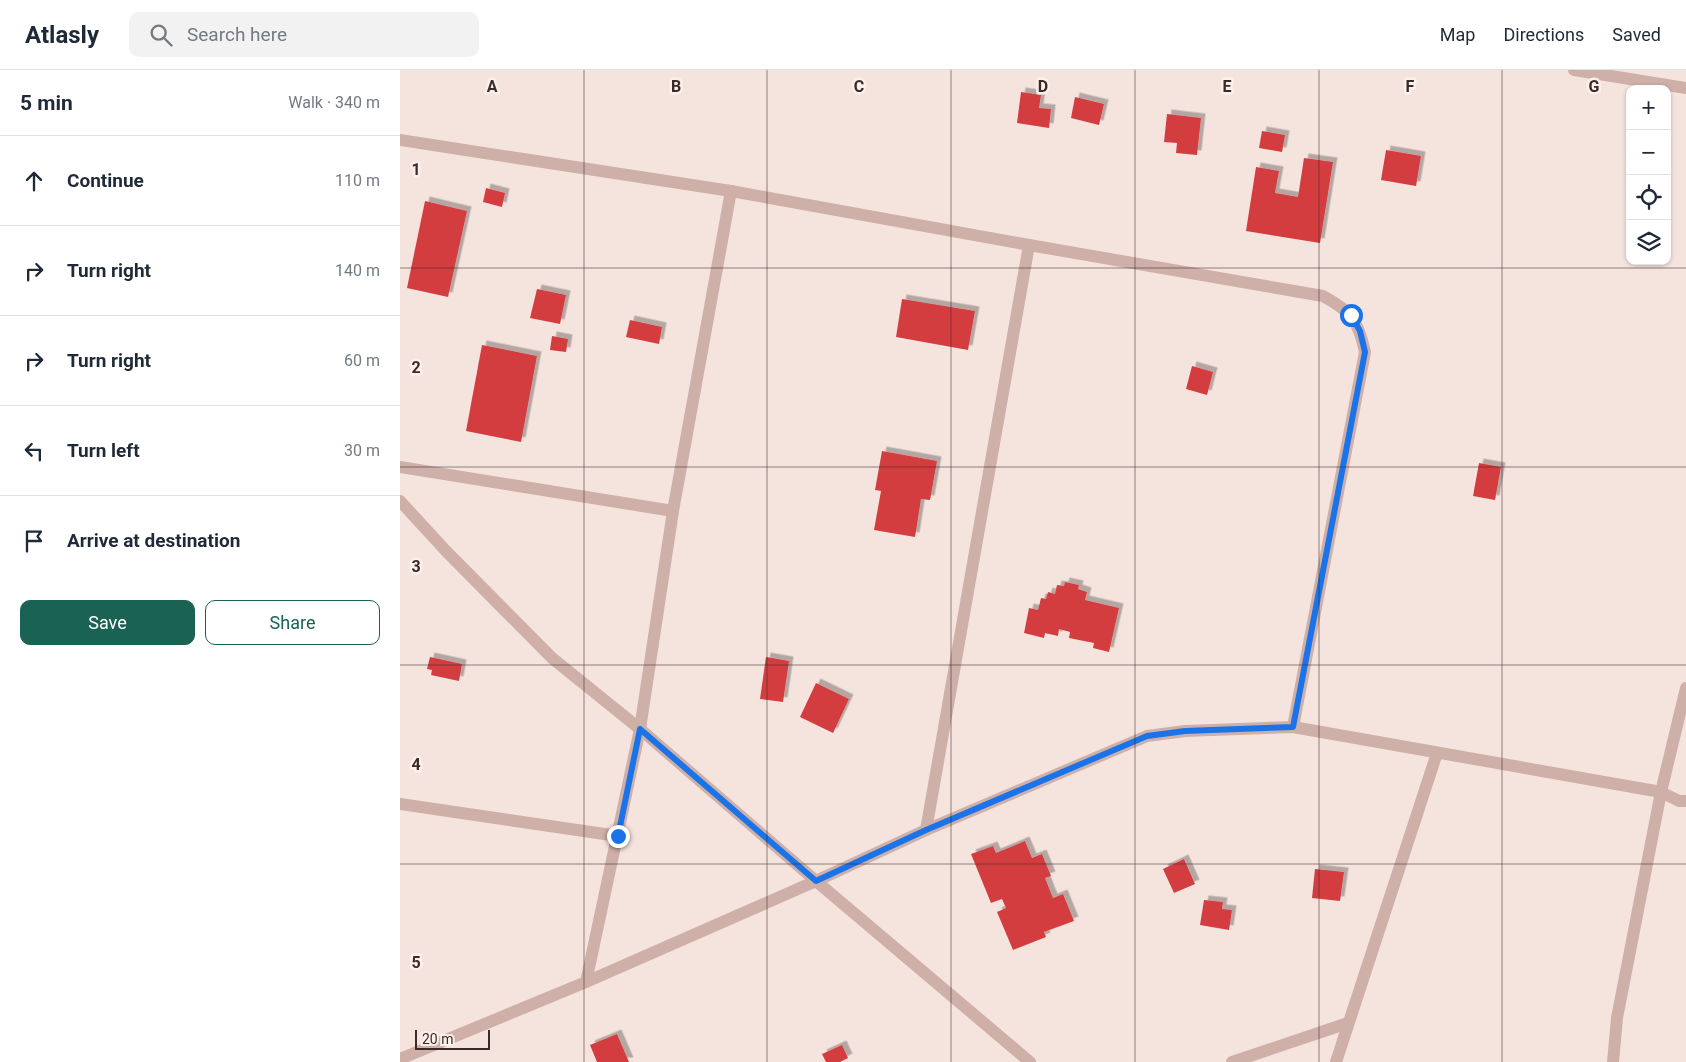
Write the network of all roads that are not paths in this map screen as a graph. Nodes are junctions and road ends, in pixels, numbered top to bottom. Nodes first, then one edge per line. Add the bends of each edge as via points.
1 (1574, 70) edge
2 (1686, 88) edge
3 (400, 140) edge
4 (731, 191) junction
5 (1029, 245) junction
6 (400, 467) edge
7 (400, 501) edge
8 (673, 510) junction
9 (1686, 688) edge
10 (1293, 727) junction
11 (640, 729) junction
12 (1436, 753) junction
13 (1662, 792) junction
14 (1686, 801) edge
15 (400, 804) edge
16 (926, 830) junction
17 (618, 836) junction
18 (816, 881) junction
19 (586, 982) junction
20 (1348, 1023) junction
21 (400, 1059) edge
22 (1030, 1062) edge
23 (1232, 1062) edge
24 (1336, 1062) edge
25 (1613, 1062) edge

1 - 2 street
3 - 4 street
4 - 5 street
4 - 8 street
5 - 10 street via 1323,296 1351,315 1360,331 1365,352
5 - 16 street
6 - 8 street
7 - 11 street via 552,658
8 - 11 street
9 - 13 street
10 - 12 street
10 - 16 street via 1185,731 1147,736
11 - 17 street
11 - 18 street
12 - 13 street
12 - 20 street
13 - 14 street
13 - 25 street via 1617,1018
15 - 17 street
16 - 18 street
17 - 19 street
18 - 19 street
18 - 22 street
19 - 21 street
20 - 23 street
20 - 24 street

